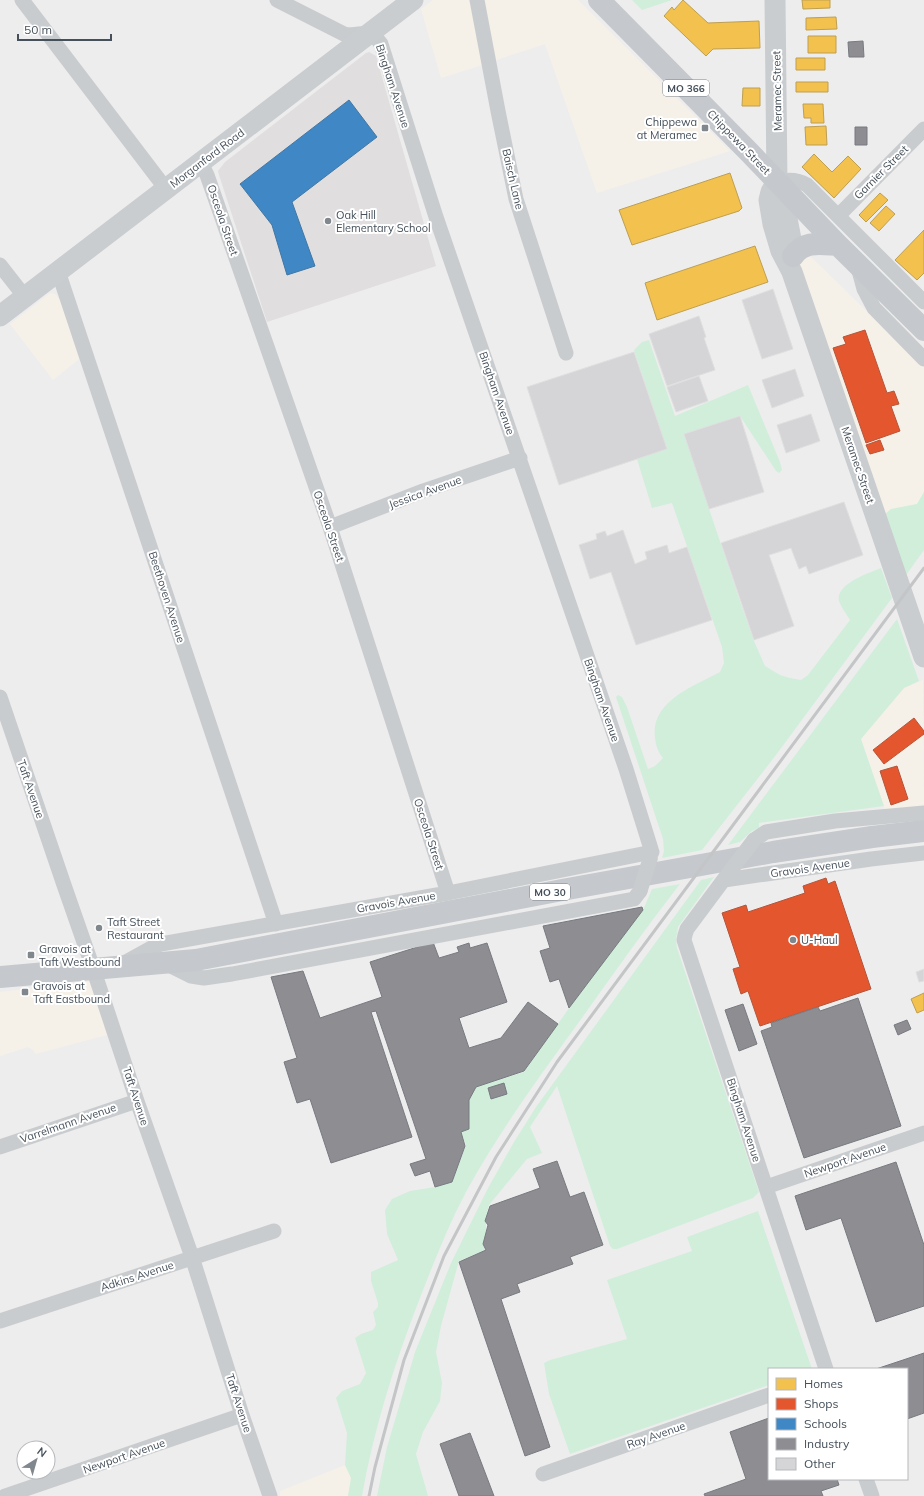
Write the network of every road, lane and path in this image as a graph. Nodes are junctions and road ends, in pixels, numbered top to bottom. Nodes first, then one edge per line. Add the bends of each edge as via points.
1 (22, 0) edge
2 (277, 0) edge
3 (413, 0) edge
4 (477, 0) edge
5 (599, 0) edge
6 (775, 0) edge
7 (369, 34) junction
8 (924, 129) edge
9 (201, 162) junction
10 (777, 182) junction
11 (166, 189) junction
12 (838, 216) junction
13 (838, 245) junction
14 (792, 264) junction
15 (857, 264) junction
16 (0, 265) edge
17 (58, 271) junction
18 (25, 297) junction
19 (924, 302) edge
20 (0, 316) edge
21 (924, 330) edge
22 (566, 353) dead end
23 (924, 359) edge
24 (520, 458) junction
25 (330, 527) junction
26 (924, 657) edge
27 (0, 697) edge
28 (924, 813) edge
29 (924, 832) edge
30 (924, 853) edge
31 (651, 856) junction
32 (726, 877) junction
33 (448, 892) junction
34 (276, 924) junction
35 (165, 963) junction
36 (121, 965) junction
37 (93, 968) junction
38 (0, 976) edge
39 (137, 1100) junction
40 (924, 1133) edge
41 (0, 1147) edge
42 (766, 1187) junction
43 (274, 1231) dead end
44 (192, 1257) junction
45 (0, 1321) edge
46 (826, 1368) edge
47 (768, 1395) edge
48 (242, 1416) junction
49 (543, 1474) dead end
50 (866, 1480) edge
51 (5, 1496) edge
52 (270, 1496) edge
53 (872, 1496) edge

1 - 11 street
2 - 7 street, Bingham Avenue via 344,34
3 - 7 street, Morganford Road
4 - 22 street, Baisch Lane via 516,199
5 - 10 main road, Chippewa Street / MO 366
6 - 10 street, Meramec Street
7 - 9 street, Morganford Road
7 - 24 street, Bingham Avenue via 381,44 434,210
8 - 12 street, Garnier Street
9 - 11 street, Morganford Road
9 - 25 street, Osceola Street
10 - 12 street, Chippewa Street via 800,181
10 - 13 main road, Chippewa Street / MO 366
10 - 14 street, Meramec Street via 788,221
11 - 17 street, Morganford Road
12 - 19 street, Chippewa Street
13 - 14 main road via 802,246
13 - 15 main road, Chippewa Street / MO 366
14 - 26 street, Meramec Street
15 - 21 main road, Chippewa Street / MO 366
15 - 23 street, Chippewa Street via 864,289 874,308
16 - 18 street
17 - 18 street, Morganford Road
17 - 34 street, Beethoven Avenue
18 - 20 street, Morganford Road
24 - 25 street, Jessica Avenue via 423,491
24 - 31 street, Bingham Avenue via 626,769
25 - 33 street, Osceola Street
27 - 37 street, Taft Avenue
28 - 32 street, bridge via 827,822 766,832 754,840
29 - 35 main road, Gravois Avenue / MO 30 via 773,852 196,960
30 - 32 street, Gravois Avenue
31 - 33 street, Gravois Avenue
31 - 35 street, Gravois Avenue, bridge via 640,891 634,899 204,978 191,976
32 - 42 street, Bingham Avenue via 687,929 684,940
33 - 34 street, Gravois Avenue
34 - 36 street, Gravois Avenue via 161,944
35 - 36 main road, Gravois Avenue / MO 30
36 - 37 main road, Gravois Avenue / MO 30
37 - 38 main road, Gravois Avenue / MO 30
37 - 39 street, Taft Avenue
39 - 41 street, Varrelmann Avenue
39 - 44 street, Taft Avenue
40 - 42 street, Newport Avenue
42 - 46 street, Bingham Avenue
43 - 44 street, Adkins Avenue
44 - 45 street, Adkins Avenue
44 - 48 street, Taft Avenue
47 - 49 street, Ray Avenue
48 - 51 street, Newport Avenue
48 - 52 street, Taft Avenue
50 - 53 street

